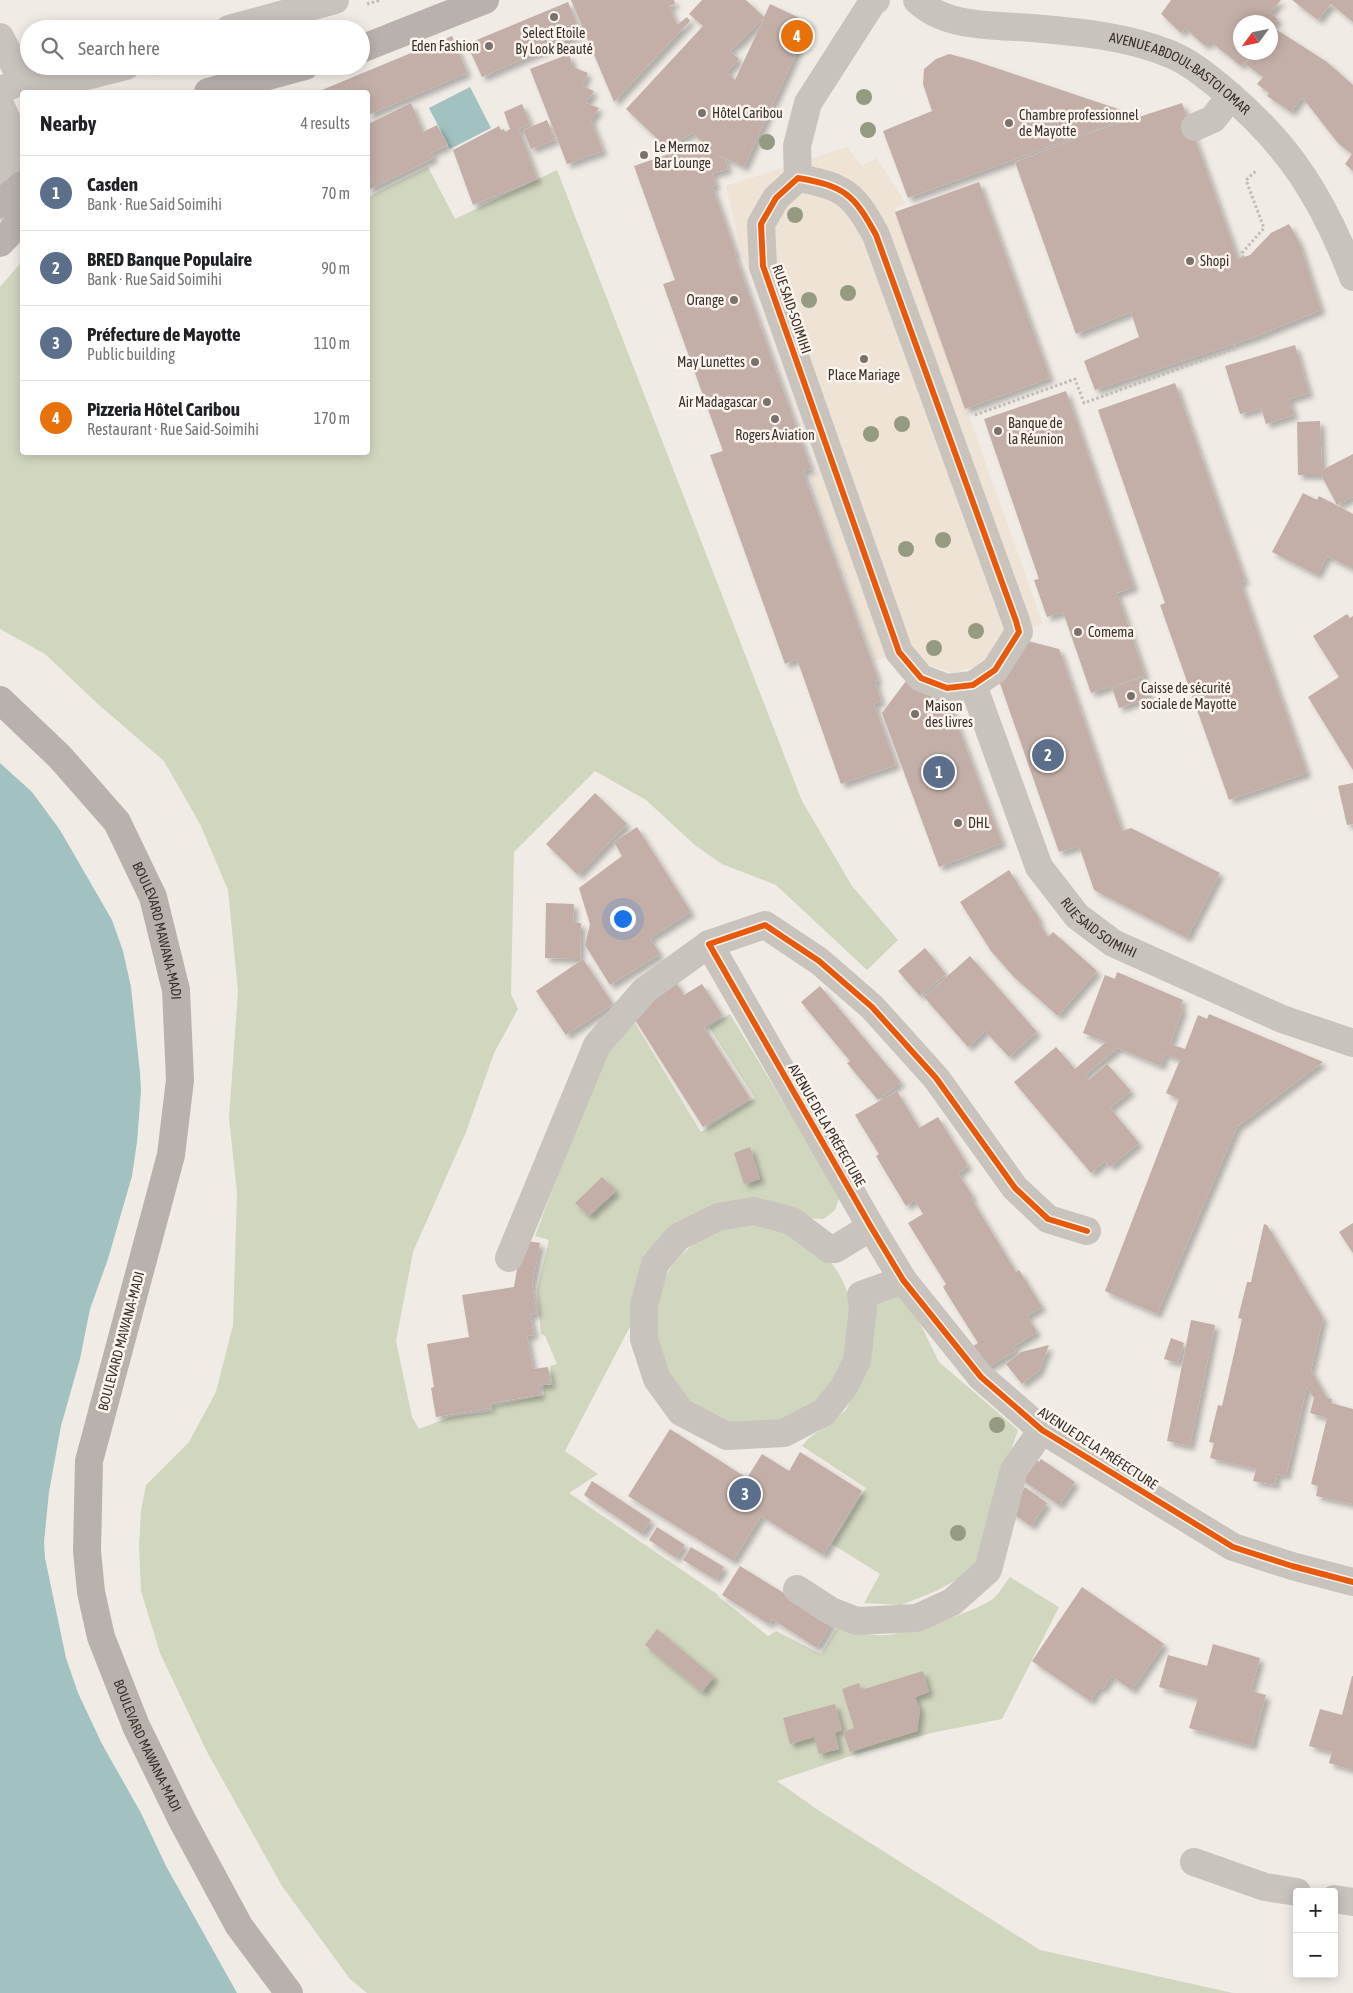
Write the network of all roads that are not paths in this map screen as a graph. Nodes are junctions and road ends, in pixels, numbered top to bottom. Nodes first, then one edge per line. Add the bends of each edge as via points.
1 (292, 0) edge
2 (335, 0) edge
3 (485, 0) edge
4 (876, 0) edge
5 (917, 0) edge
6 (244, 20) edge
7 (262, 20) edge
8 (0, 37) edge
9 (370, 45) edge
10 (91, 75) edge
11 (271, 75) edge
12 (289, 75) edge
13 (11, 86) edge
14 (215, 90) edge
15 (255, 90) edge
16 (1232, 96) junction
17 (1195, 127) dead end
18 (10, 139) edge
19 (798, 178) junction
20 (12, 194) edge
21 (12, 230) edge
22 (1353, 277) edge
23 (973, 685) junction
24 (0, 700) edge
25 (709, 944) junction
26 (1353, 1043) edge
27 (870, 1227) junction
28 (1088, 1231) dead end
29 (509, 1258) dead end
30 (903, 1280) junction
31 (1042, 1430) junction
32 (1353, 1582) edge
33 (797, 1588) dead end
34 (1194, 1862) dead end
35 (1293, 1891) edge
36 (1338, 1900) edge
37 (1353, 1902) edge
38 (289, 1993) edge

1 - 6 street
2 - 7 street
3 - 9 main road
4 - 19 street via 808,103 797,146
5 - 16 street, AVENUE ABDOUL-BASTOI OMAR via 925,8 942,15 975,23 1082,32 1130,41 1171,54 1208,76
8 - 13 street
10 - 13 street
11 - 14 main road
12 - 15 main road
16 - 17 street via 1213,119
16 - 22 street, AVENUE ABDOUL-BASTOI OMAR via 1288,154 1313,189
18 - 20 street
19 - 23 street, RUE SAID-SOIMIHI via 824,183 847,194 863,211 876,235 1019,632 995,670
19 - 23 street, RUE SAID-SOIMIHI via 776,198 761,224 764,266 899,652 921,678 947,688
20 - 21 street
23 - 26 street, RUE SAID SOIMIHI via 1039,868 1076,916 1113,944 1282,1019
24 - 38 main road, BOULEVARD MAWANA-MADI via 60,757 117,822 153,897 176,990 180,1080 171,1156 89,1461 87,1551 91,1592 101,1637 136,1726 182,1820 240,1926
25 - 27 street, AVENUE DE LA PRÉFECTURE
25 - 28 street via 765,925 819,961 872,1007 936,1078 1015,1188 1048,1219
25 - 29 street via 645,990 597,1045
27 - 30 street, AVENUE DE LA PRÉFECTURE
27 - 30 street via 835,1249 829,1249 792,1221 754,1211 718,1217 678,1238 655,1264 644,1305 644,1339 657,1379 681,1412 727,1436 784,1433 824,1412 844,1387 858,1361 863,1308 861,1295
30 - 31 street, AVENUE DE LA PRÉFECTURE via 981,1377
31 - 32 street, AVENUE DE LA PRÉFECTURE via 1233,1547
31 - 33 street via 1014,1470 988,1570 952,1602 918,1618 857,1621 831,1611
34 - 35 street via 1265,1887
36 - 37 street

